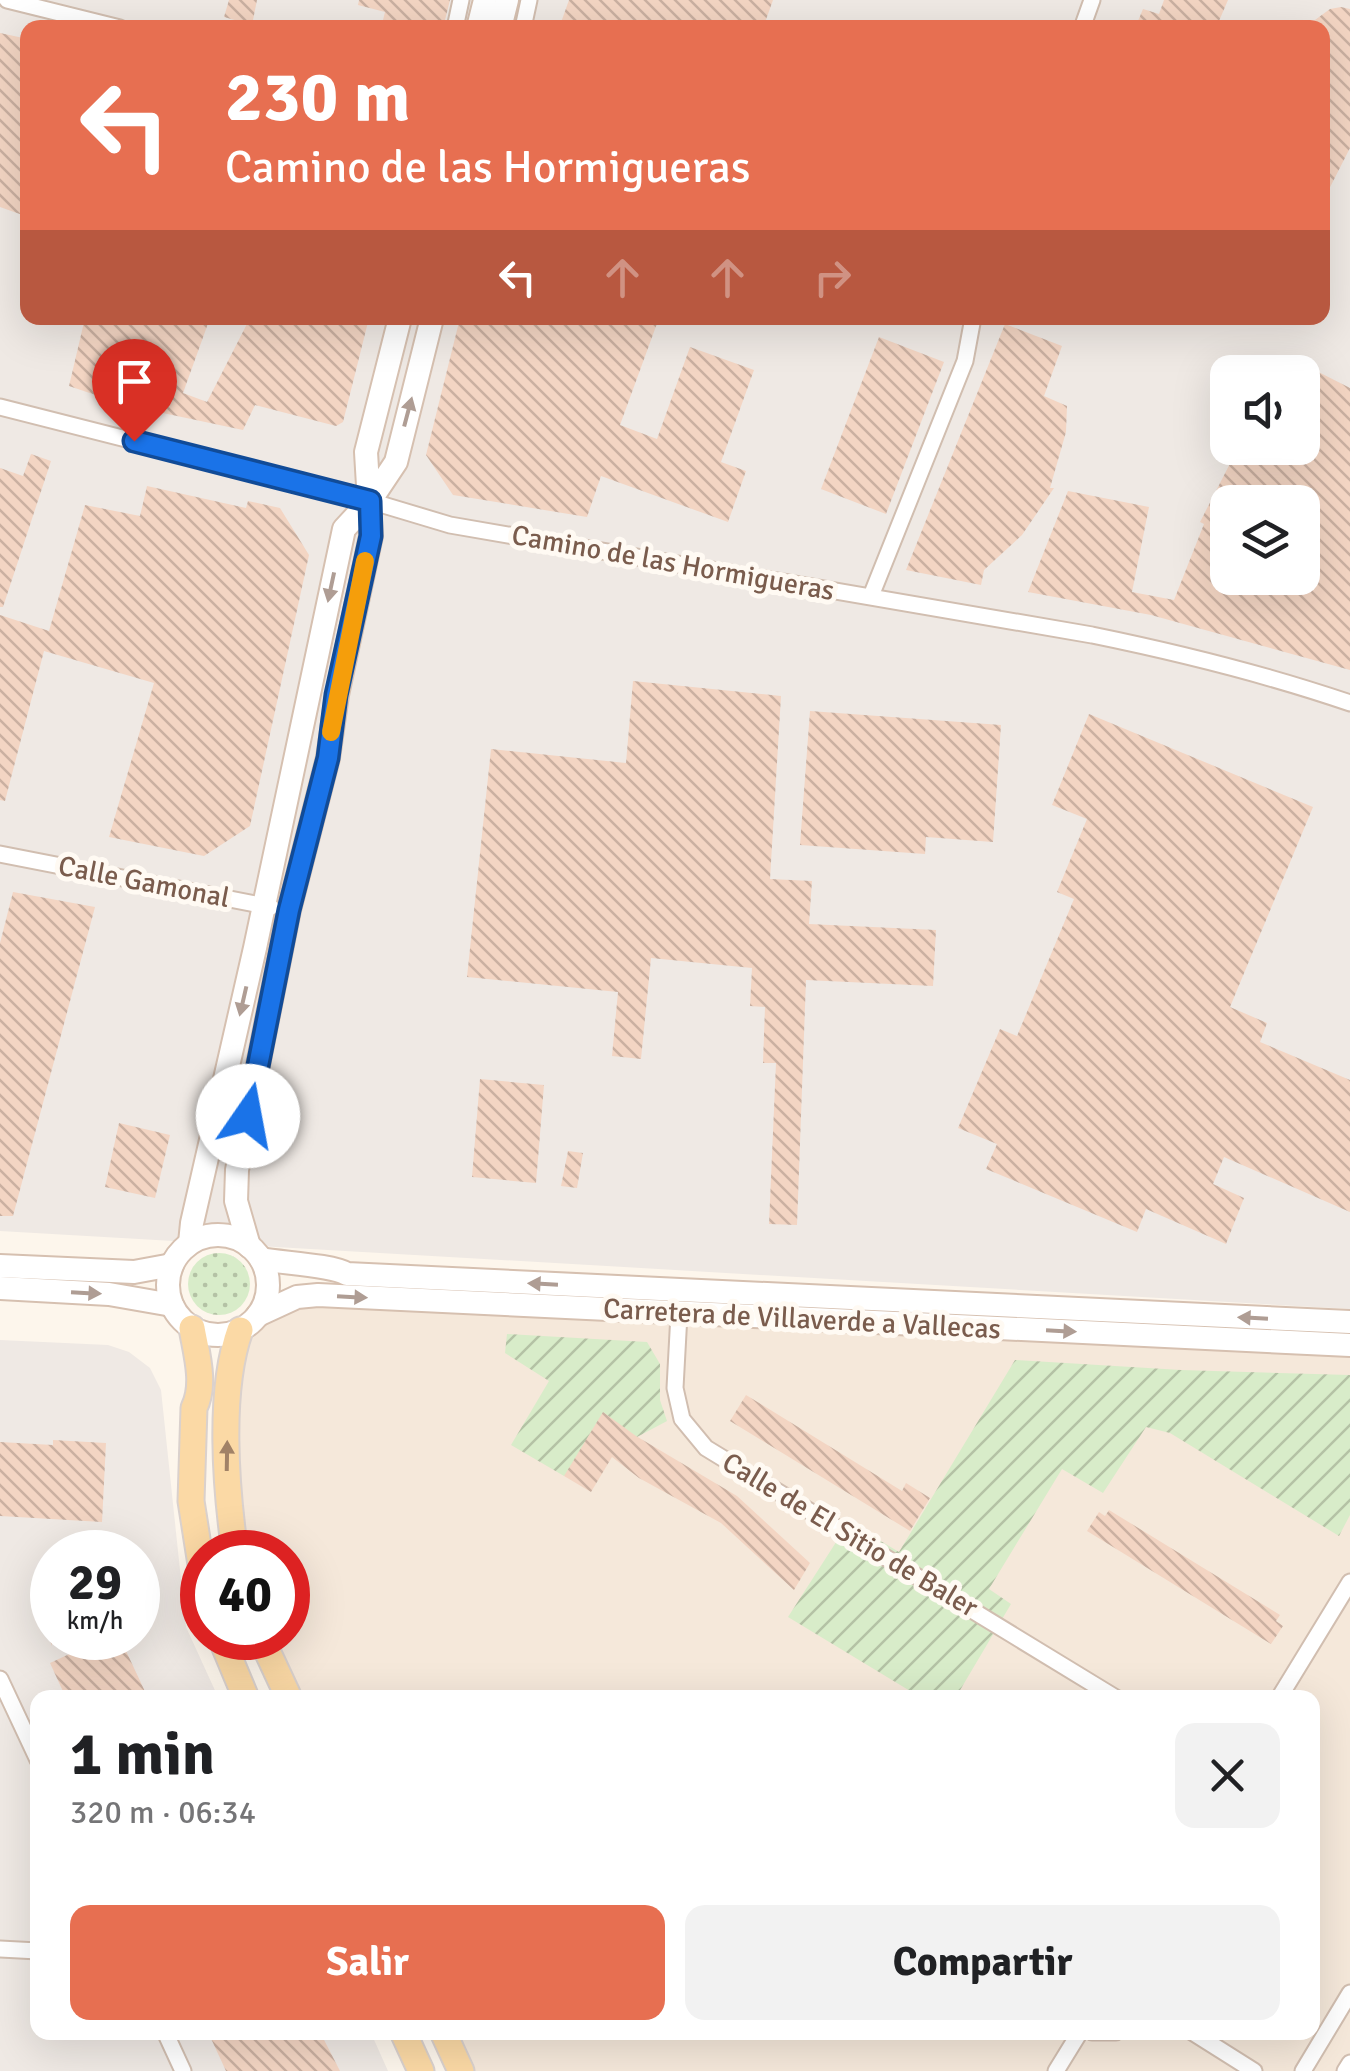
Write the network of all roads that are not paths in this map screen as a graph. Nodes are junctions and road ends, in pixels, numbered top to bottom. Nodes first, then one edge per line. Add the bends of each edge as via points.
1 (8, 0) edge
2 (88, 20) edge
3 (398, 325) edge
4 (430, 325) edge
5 (972, 325) edge
6 (0, 407) edge
7 (370, 501) junction
8 (871, 596) junction
9 (1350, 702) edge
10 (0, 854) edge
11 (262, 905) junction
12 (289, 910) junction
13 (190, 1243) junction
14 (255, 1252) junction
15 (172, 1265) junction
16 (0, 1266) edge
17 (0, 1288) edge
18 (172, 1304) junction
19 (679, 1314) junction
20 (1350, 1322) edge
21 (250, 1323) junction
22 (192, 1328) junction
23 (1350, 1345) edge
24 (196, 1530) edge
25 (233, 1530) edge
26 (1350, 1582) edge
27 (231, 1660) edge
28 (271, 1660) edge
29 (0, 1680) edge
30 (243, 1690) edge
31 (284, 1690) edge
32 (1103, 1690) edge
33 (1284, 1690) edge
34 (30, 1743) edge
35 (0, 1949) edge
36 (30, 1951) edge
37 (1350, 1993) edge
38 (169, 2040) edge
39 (407, 2040) edge
40 (446, 2040) edge
41 (1075, 2040) edge
42 (1205, 2040) edge
43 (1350, 2062) edge
44 (183, 2071) edge
45 (421, 2071) edge
46 (460, 2071) edge
47 (1056, 2071) edge
48 (1254, 2071) edge
49 (1304, 2071) edge
50 (1345, 2071) edge

1 - 2 street
3 - 7 main road via 366,452
7 -> 4 main road via 396,462
5 - 8 street via 965,361
6 - 7 street, Camino de las Hormigueras
7 - 8 street, Camino de las Hormigueras via 450,525
7 -> 11 main road via 344,529
7 - 12 main road via 371,536 328,758
8 - 9 street, Camino de las Hormigueras via 1178,653
10 - 11 street, Calle Gamonal
11 - 12 street, Calle Gamonal
11 -> 13 main road
12 - 14 main road via 236,1178 236,1201
13 - 14 main road via 220,1235
13 - 15 main road
20 -> 14 main road, Carretera de Villaverde a Vallecas via 347,1274
14 - 21 main road via 268,1288
15 - 16 main road via 134,1272
15 - 18 main road
17 -> 18 main road
18 - 22 main road
21 -> 19 main road, Carretera de Villaverde a Vallecas via 297,1297 318,1295
19 -> 23 main road, Carretera de Villaverde a Vallecas
19 - 32 street, Calle de El Sitio de Baler via 676,1388 682,1418 706,1448
21 - 22 main road via 224,1335
25 -> 21 main road via 231,1369
22 - 24 main road via 199,1373 191,1501
26 - 33 street
27 - 30 main road
28 - 31 main road
29 - 34 street
35 - 36 street
37 - 49 street
38 - 44 street
39 - 45 main road
40 - 46 main road
41 - 47 street
42 - 48 street
43 - 50 street

